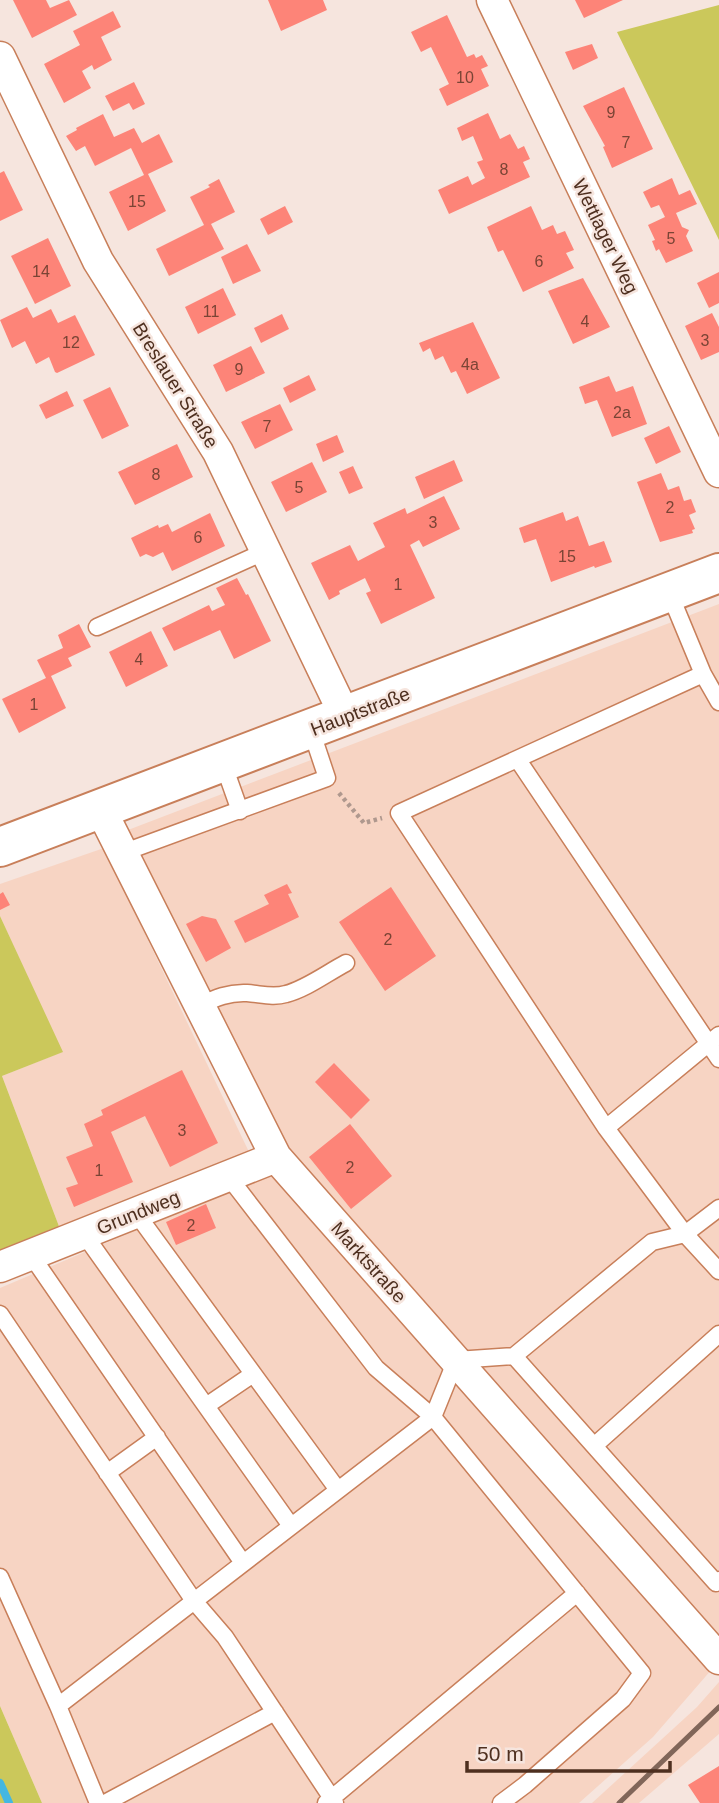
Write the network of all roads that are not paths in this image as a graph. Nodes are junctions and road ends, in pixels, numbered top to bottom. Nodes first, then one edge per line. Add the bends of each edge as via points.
1 (492, 0) edge
2 (0, 57) edge
3 (719, 472) edge
4 (266, 551) junction
5 (719, 573) edge
6 (669, 592) junction
7 (97, 627) dead end
8 (704, 674) junction
9 (719, 702) edge
10 (328, 723) junction
11 (518, 760) junction
12 (223, 763) junction
13 (101, 810) junction
14 (240, 811) junction
15 (3, 839) edge
16 (122, 853) junction
17 (346, 963) dead end
18 (199, 1006) junction
19 (713, 1040) edge
20 (719, 1059) edge
21 (606, 1128) junction
22 (276, 1157) junction
23 (228, 1176) junction
24 (719, 1208) edge
25 (136, 1213) junction
26 (84, 1234) junction
27 (685, 1234) junction
28 (32, 1255) junction
29 (0, 1267) edge
30 (719, 1270) edge
31 (0, 1314) edge
32 (719, 1334) edge
33 (514, 1356) junction
34 (456, 1360) junction
35 (253, 1374) junction
36 (206, 1406) junction
37 (433, 1417) junction
38 (157, 1437) junction
39 (594, 1446) junction
40 (107, 1474) junction
41 (338, 1490) junction
42 (291, 1526) junction
43 (243, 1563) junction
44 (0, 1577) edge
45 (719, 1580) edge
46 (577, 1593) junction
47 (194, 1601) junction
48 (719, 1659) edge
49 (58, 1706) junction
50 (275, 1712) junction
51 (331, 1801) edge
52 (97, 1803) edge
53 (105, 1803) edge
54 (501, 1803) edge

1 - 3 street, Wettlager Weg
2 - 4 street, Breslauer Straße via 98,261 218,452
4 - 7 lane
4 - 10 street, Breslauer Straße
5 - 6 main road, Hauptstraße
6 - 8 lane
6 - 10 main road, Hauptstraße
8 - 9 lane
8 - 11 lane
10 - 12 main road, Hauptstraße
10 - 14 lane via 327,778
11 - 19 lane
11 - 21 lane via 399,813
12 - 13 main road, Hauptstraße
12 - 14 lane
13 - 15 main road, Hauptstraße
13 - 16 street, Marktstraße
14 - 16 lane
16 - 18 street, Marktstraße
17 - 18 lane via 289,994 228,994
18 - 22 street, Marktstraße
19 - 20 lane
19 - 21 lane
21 - 27 lane
22 - 23 street, Grundweg
22 - 34 street, Marktstraße
23 - 25 street, Grundweg
23 - 37 lane via 376,1368
24 - 27 lane
25 - 26 street, Grundweg
25 - 35 lane
26 - 28 street, Grundweg
26 - 36 lane
27 - 30 lane
27 - 33 lane via 652,1242
28 - 29 street, Grundweg
28 - 38 lane
31 - 40 lane
32 - 39 lane
33 - 34 lane
33 - 39 lane
34 - 37 lane
34 - 48 street, Marktstraße
35 - 36 lane
35 - 41 lane
36 - 42 lane
37 - 41 lane
37 - 46 lane
38 - 40 lane
38 - 43 lane
39 - 45 lane via 716,1583
40 - 47 lane
41 - 42 lane
42 - 43 lane
43 - 47 lane
44 - 49 lane
46 - 51 lane
46 - 54 lane via 642,1673 623,1699
47 - 49 lane
47 - 50 lane via 225,1637
49 - 52 lane
50 - 51 lane
50 - 53 lane

